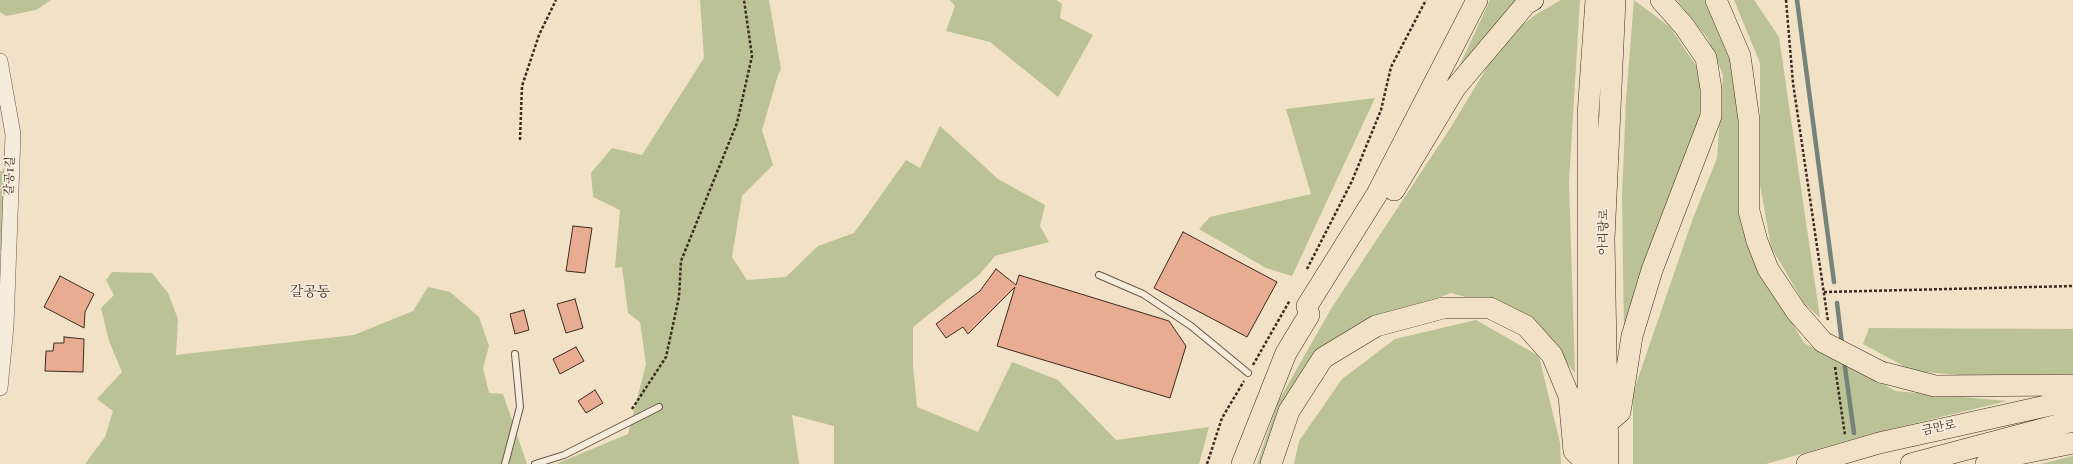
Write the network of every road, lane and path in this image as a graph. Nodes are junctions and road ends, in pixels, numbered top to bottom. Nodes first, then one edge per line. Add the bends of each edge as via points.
1 (556, 0) edge
2 (744, 0) edge
3 (1426, 0) edge
4 (1477, 0) edge
5 (1533, 0) edge
6 (1596, 0) edge
7 (1615, 0) edge
8 (1661, 0) edge
9 (1716, 0) edge
10 (1786, 0) edge
11 (0, 61) edge
12 (520, 140) dead end
13 (1305, 274) dead end
14 (1098, 275) dead end
15 (2073, 286) edge
16 (1824, 292) junction
17 (1294, 294) dead end
18 (1309, 315) junction
19 (1828, 323) dead end
20 (515, 354) dead end
21 (1834, 361) dead end
22 (1248, 373) junction
23 (2073, 385) edge
24 (0, 388) edge
25 (2073, 400) edge
26 (659, 407) dead end
27 (2073, 421) edge
28 (1607, 423) junction
29 (617, 428) junction
30 (1845, 438) dead end
31 (2073, 442) edge
32 (505, 464) edge
33 (535, 464) edge
34 (1207, 464) edge
35 (1242, 464) edge
36 (1271, 464) edge
37 (1587, 464) edge
38 (1608, 464) edge
39 (1807, 464) edge
40 (1911, 464) edge
41 (1986, 464) edge

1 - 12 path via 539,35 522,86
2 - 29 path via 752,56 736,123 681,261 679,297 666,357
3 - 13 path via 1391,67 1381,110 1352,181
4 - 18 highway via 1377,194 1307,306
5 - 18 highway via 1526,4 1455,88 1387,202 1316,311
6 - 37 highway, 아리랑로 via 1588,115
7 - 28 highway, 아리랑로 via 1604,239
8 - 28 highway via 1684,26 1706,58 1711,89 1711,116 1652,270 1632,336 1620,412
9 - 23 highway, bridge via 1740,56 1749,120 1749,211 1757,241 1768,270 1796,311 1824,342 1881,372 1935,386
10 - 16 path via 1793,83
11 - 24 street, 갈공1길 via 13,134 6,326
14 - 22 lane via 1142,294 1191,326
15 - 16 path
16 - 19 path
17 - 22 path
18 - 35 highway via 1286,354
20 - 32 lane via 520,407
21 - 30 path
22 - 34 path via 1222,418
25 - 39 highway, 금만로 via 1879,443
26 - 29 lane
27 - 40 highway
28 - 38 highway, 아리랑로
29 - 33 lane via 564,455
31 - 41 highway
36 - 37 highway via 1289,411 1323,358 1376,326 1443,308 1490,308 1526,326 1552,355 1569,396 1574,451

